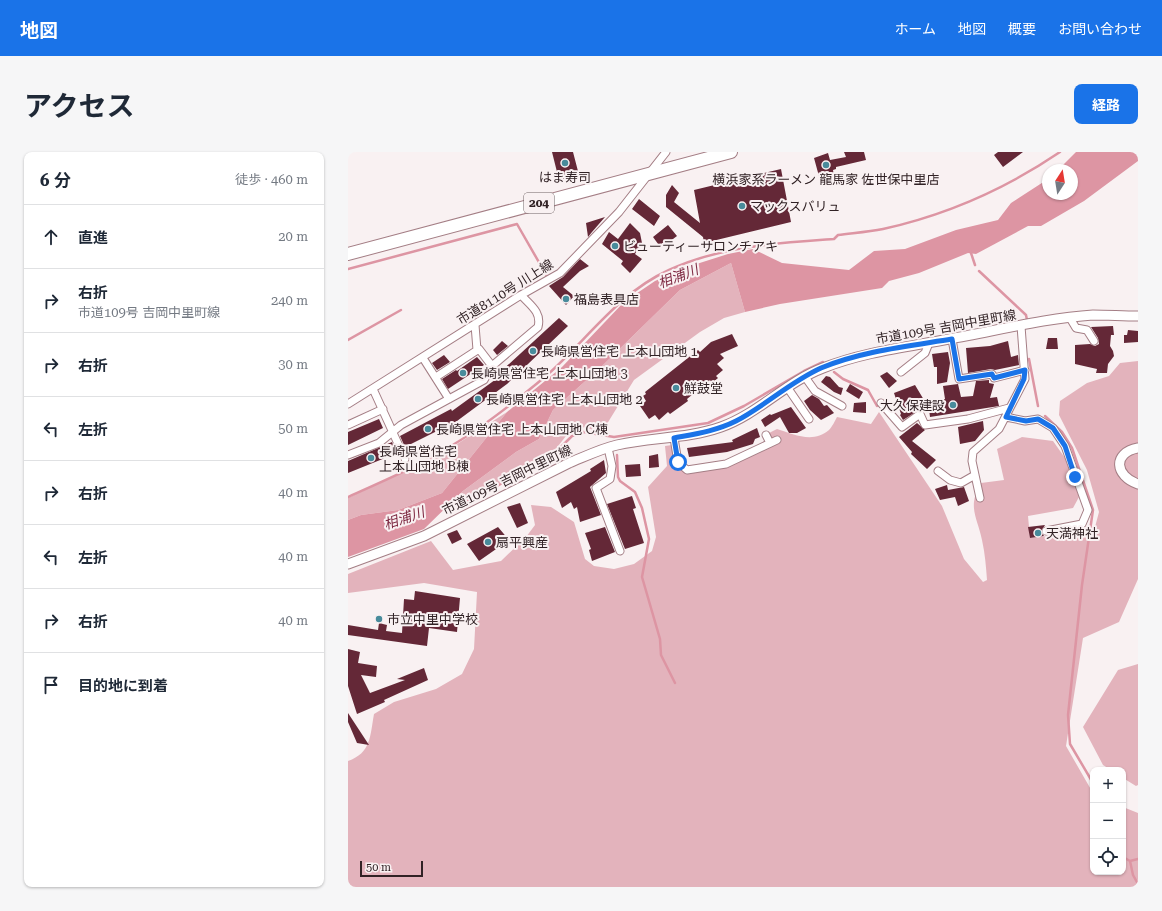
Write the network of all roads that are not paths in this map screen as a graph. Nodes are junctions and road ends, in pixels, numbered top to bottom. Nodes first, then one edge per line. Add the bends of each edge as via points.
1 (666, 152) edge
2 (731, 152) edge
3 (648, 174) junction
4 (348, 254) edge
5 (521, 295) junction
6 (1138, 316) edge
7 (1070, 318) junction
8 (475, 325) junction
9 (1021, 326) junction
10 (952, 339) junction
11 (1094, 341) dead end
12 (929, 343) junction
13 (477, 350) junction
14 (423, 358) junction
15 (492, 366) junction
16 (1025, 370) junction
17 (901, 372) dead end
18 (436, 377) junction
19 (805, 377) junction
20 (787, 387) junction
21 (373, 390) junction
22 (449, 399) junction
23 (881, 403) dead end
24 (348, 404) edge
25 (842, 406) dead end
26 (1009, 408) junction
27 (383, 409) junction
28 (1006, 417) junction
29 (809, 420) dead end
30 (348, 425) edge
31 (393, 432) junction
32 (766, 435) dead end
33 (674, 438) junction
34 (777, 440) dead end
35 (770, 443) junction
36 (608, 448) junction
37 (1138, 448) edge
38 (348, 456) edge
39 (405, 459) dead end
40 (938, 471) dead end
41 (975, 475) junction
42 (1138, 484) edge
43 (980, 498) dead end
44 (1046, 531) dead end
45 (620, 551) dead end
46 (348, 564) edge

1 - 3 street, 市道8110号 川上線
2 - 3 highway, 204
3 - 4 highway, 204
3 - 5 street, 市道8110号 川上線 via 619,212 560,273
5 - 8 street, 市道8110号 川上線
5 - 15 street via 538,314 538,327
6 - 7 street, 市道109号 吉岡中里町線
7 - 9 street, 市道109号 吉岡中里町線
7 - 11 street via 1076,328 1087,330
8 - 13 street
8 - 14 street, 市道8110号 川上線
9 - 10 street, 市道109号 吉岡中里町線
9 - 16 street
10 - 12 street, 市道109号 吉岡中里町線
10 - 16 street via 959,379 992,374 994,378
12 - 17 street via 925,353
12 - 19 street, 市道109号 吉岡中里町線 via 842,361
13 - 15 street via 479,349
13 - 18 street
14 - 18 street
14 - 21 street, 市道8110号 川上線
15 - 22 street via 484,380
16 - 26 street via 1024,379
18 - 22 street
19 - 20 street, 市道109号 吉岡中里町線
19 - 25 street via 815,391
20 - 29 street
20 - 33 street, 市道109号 吉岡中里町線 via 726,425
21 - 24 street, 市道8110号 川上線
21 - 27 street
22 - 31 street
23 - 26 street via 902,427 920,414 925,425 968,419
26 - 28 street
27 - 30 street
27 - 31 street
28 - 41 street via 999,429 973,452
28 - 44 street via 1026,421 1038,419 1053,428 1065,446 1088,510 1082,524
31 - 38 street via 379,443
31 - 39 street
32 - 35 street
33 - 35 street via 678,462 687,470 726,464
33 - 36 street, 市道109号 吉岡中里町線
34 - 35 street
36 - 45 street via 612,466 610,479 596,488
36 - 46 street, 市道109号 吉岡中里町線 via 569,463 424,536
37 - 42 street via 1127,450 1119,462 1124,476
40 - 41 street via 950,480 961,483
41 - 43 street

